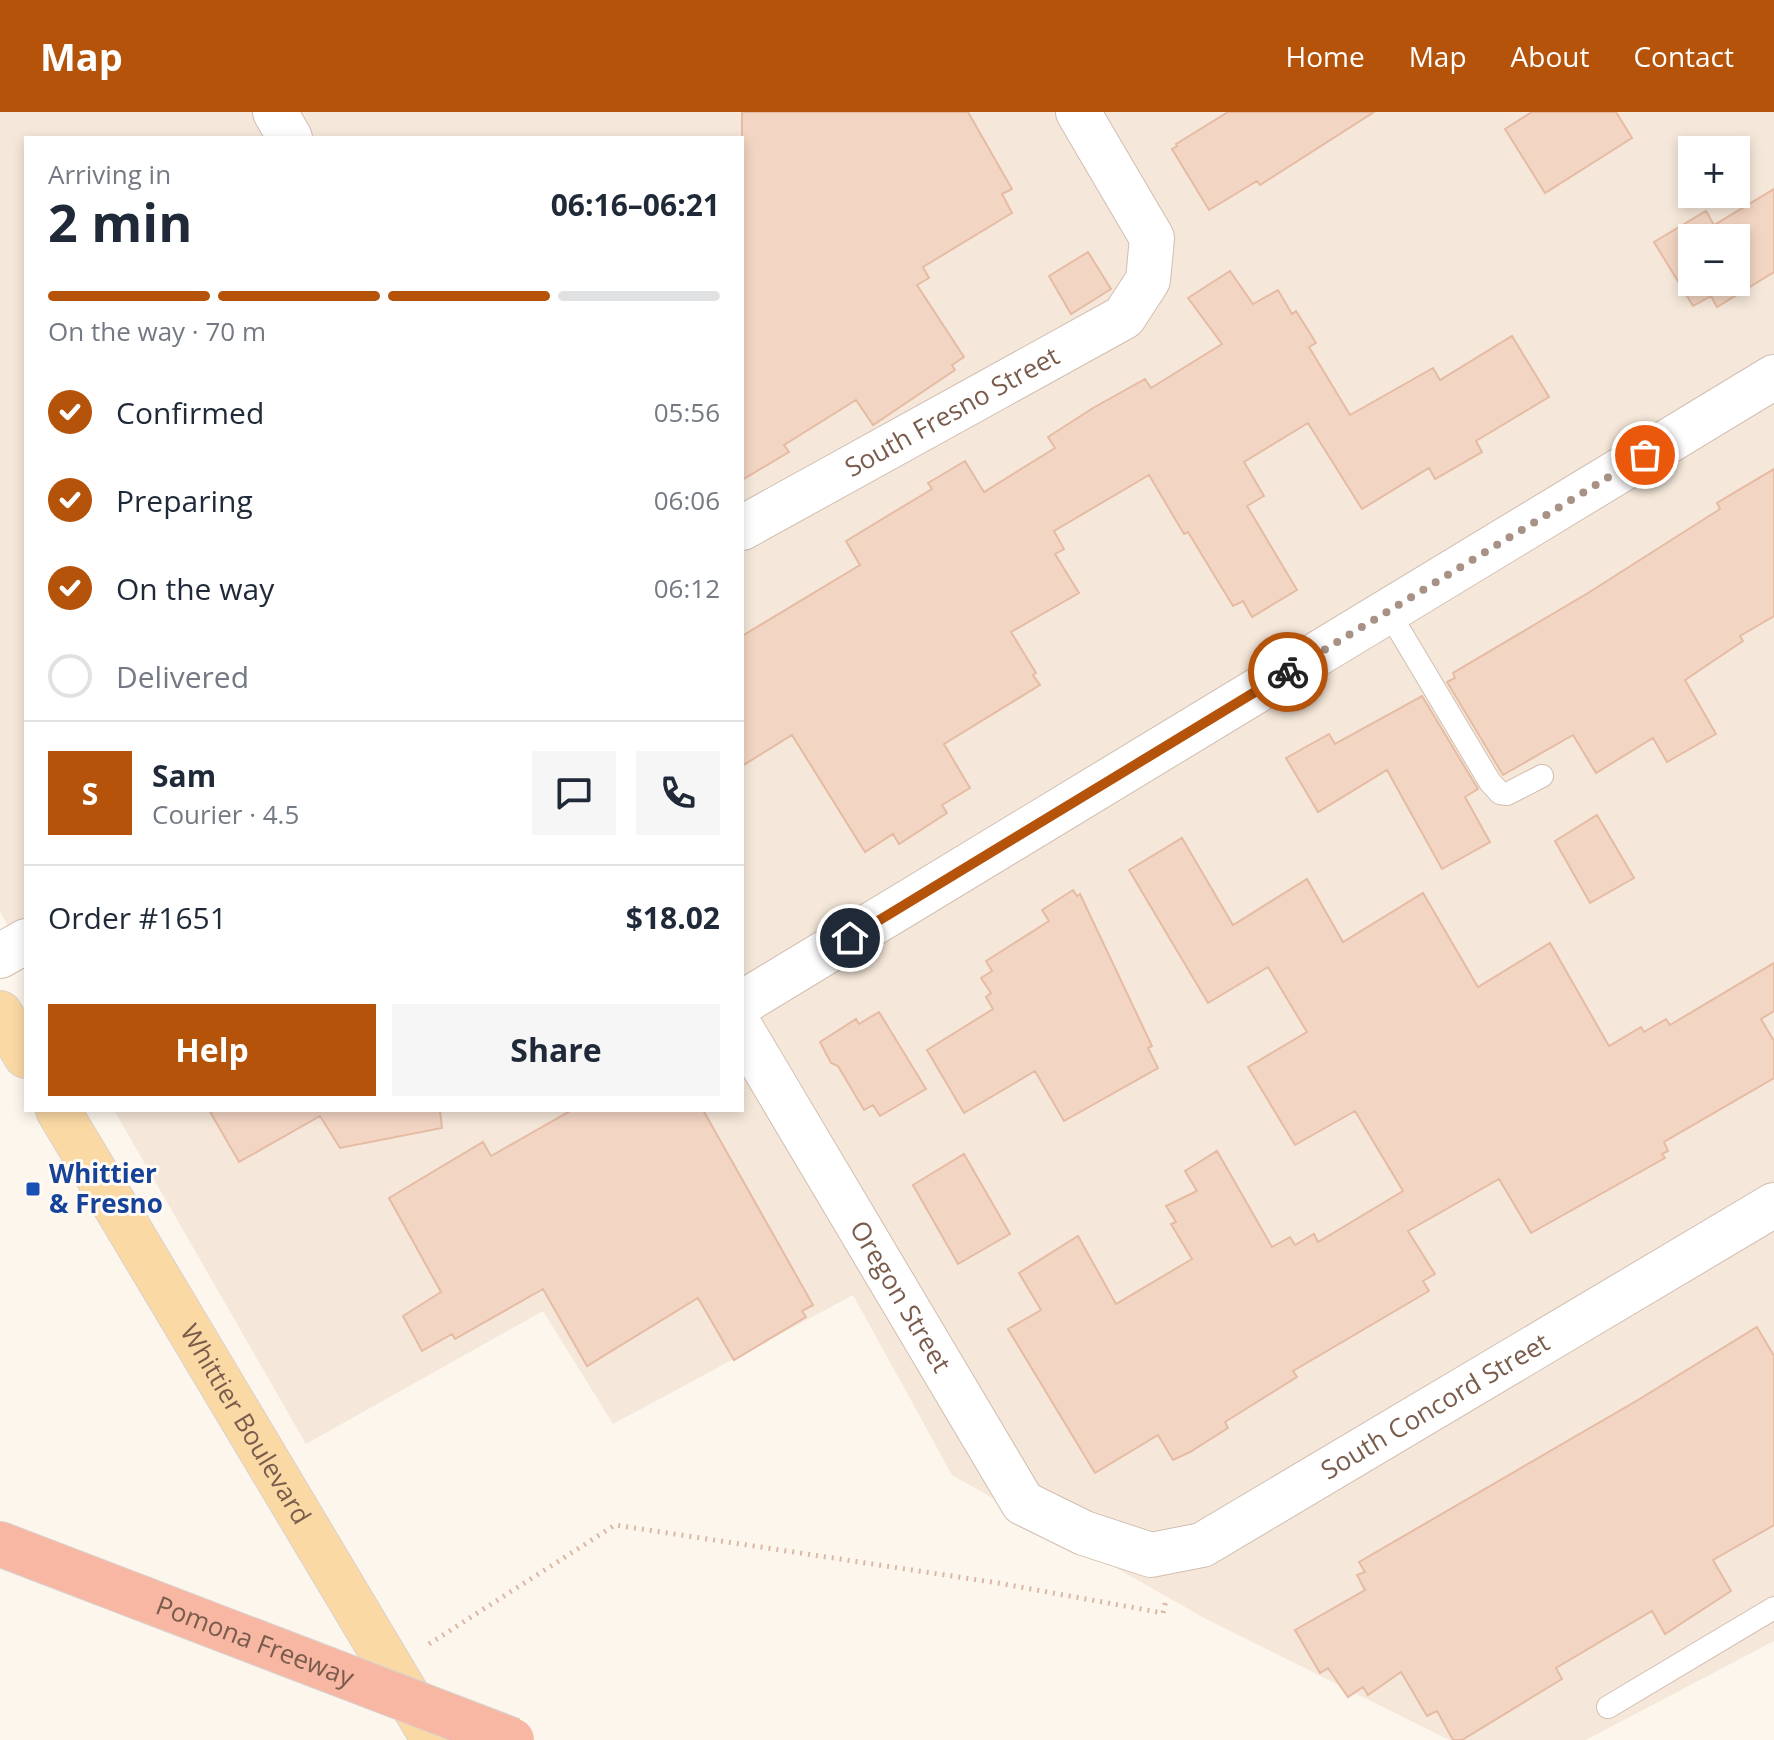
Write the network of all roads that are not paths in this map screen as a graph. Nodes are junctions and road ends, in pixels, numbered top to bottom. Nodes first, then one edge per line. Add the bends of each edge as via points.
1 (275, 112) edge
2 (1078, 112) edge
3 (289, 136) edge
4 (1774, 377) edge
5 (744, 527) edge
6 (1388, 611) junction
7 (1542, 776) dead end
8 (24, 942) edge
9 (0, 956) edge
10 (744, 1002) edge
11 (0, 1013) edge
12 (744, 1033) edge
13 (24, 1053) edge
14 (59, 1112) edge
15 (1774, 1205) edge
16 (1084, 1533) joint
17 (0, 1544) edge
18 (1774, 1608) edge
19 (1608, 1707) dead end
20 (434, 1740) edge
21 (512, 1740) edge

1 - 3 street
2 - 5 street, South Fresno Street via 1152,238 1148,280 1124,317
4 - 6 street
6 - 7 lane via 1500,793
6 - 10 street
8 - 9 street
11 - 13 main road
12 - 16 street, Oregon Street via 1023,1503
14 - 20 main road, Whittier Boulevard
15 - 16 street, South Concord Street via 1202,1545 1151,1555
17 - 21 highway, Pomona Freeway, bridge
18 - 19 lane

